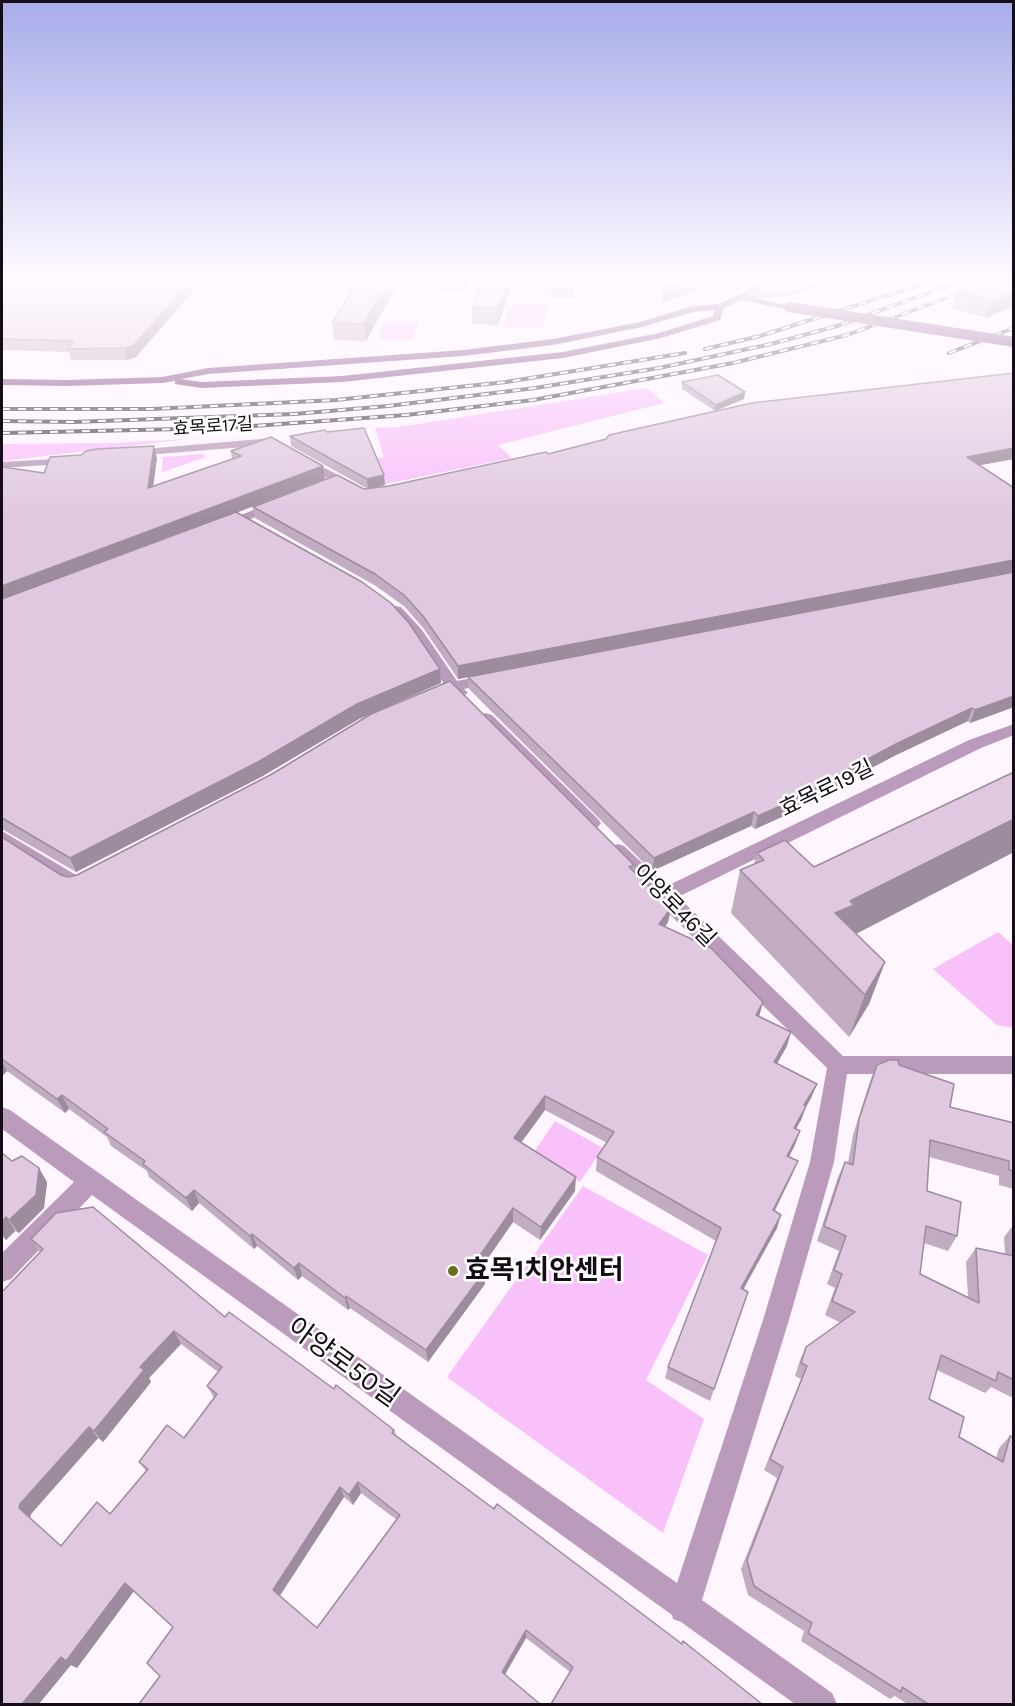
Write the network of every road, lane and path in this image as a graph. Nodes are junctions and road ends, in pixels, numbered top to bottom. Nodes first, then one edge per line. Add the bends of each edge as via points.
1 (374, 360) edge
2 (528, 360) edge
3 (2, 374) edge
4 (162, 380) junction
5 (2, 382) edge
6 (68, 383) junction
7 (121, 455) edge
8 (89, 459) edge
9 (2, 465) edge
10 (339, 480) junction
11 (320, 488) edge
12 (366, 495) edge
13 (291, 499) edge
14 (240, 518) junction
15 (260, 529) edge
16 (209, 530) edge
17 (380, 598) edge
18 (511, 675) edge
19 (453, 686) junction
20 (420, 700) edge
21 (1014, 729) edge
22 (2, 837) edge
23 (94, 873) edge
24 (663, 896) junction
25 (838, 1065) junction
26 (1014, 1065) edge
27 (2, 1116) edge
28 (90, 1181) junction
29 (2, 1270) edge
30 (684, 1608) junction
31 (821, 1704) edge

1 - 4 main road via 208,371
2 - 4 main road via 342,379 201,385
3 - 6 main road
4 - 6 main road
5 - 6 main road
7 - 10 street, 효목로17길 via 272,441
8 - 9 street
10 - 11 street
10 - 12 street, 효목로17길
13 - 14 street
14 - 15 street
14 - 16 street
17 - 19 street, 아양로46길 via 417,633
18 - 19 street
19 - 20 street
19 - 24 street, 아양로46길
21 - 24 street, 효목로19길 via 975,744
22 - 23 street via 75,883
24 - 25 street, 아양로46길
25 - 26 street
25 - 30 street via 822,1162
27 - 28 street, 아양로50길
28 - 29 street
28 - 30 street, 아양로50길
30 - 31 street, 아양로50길

